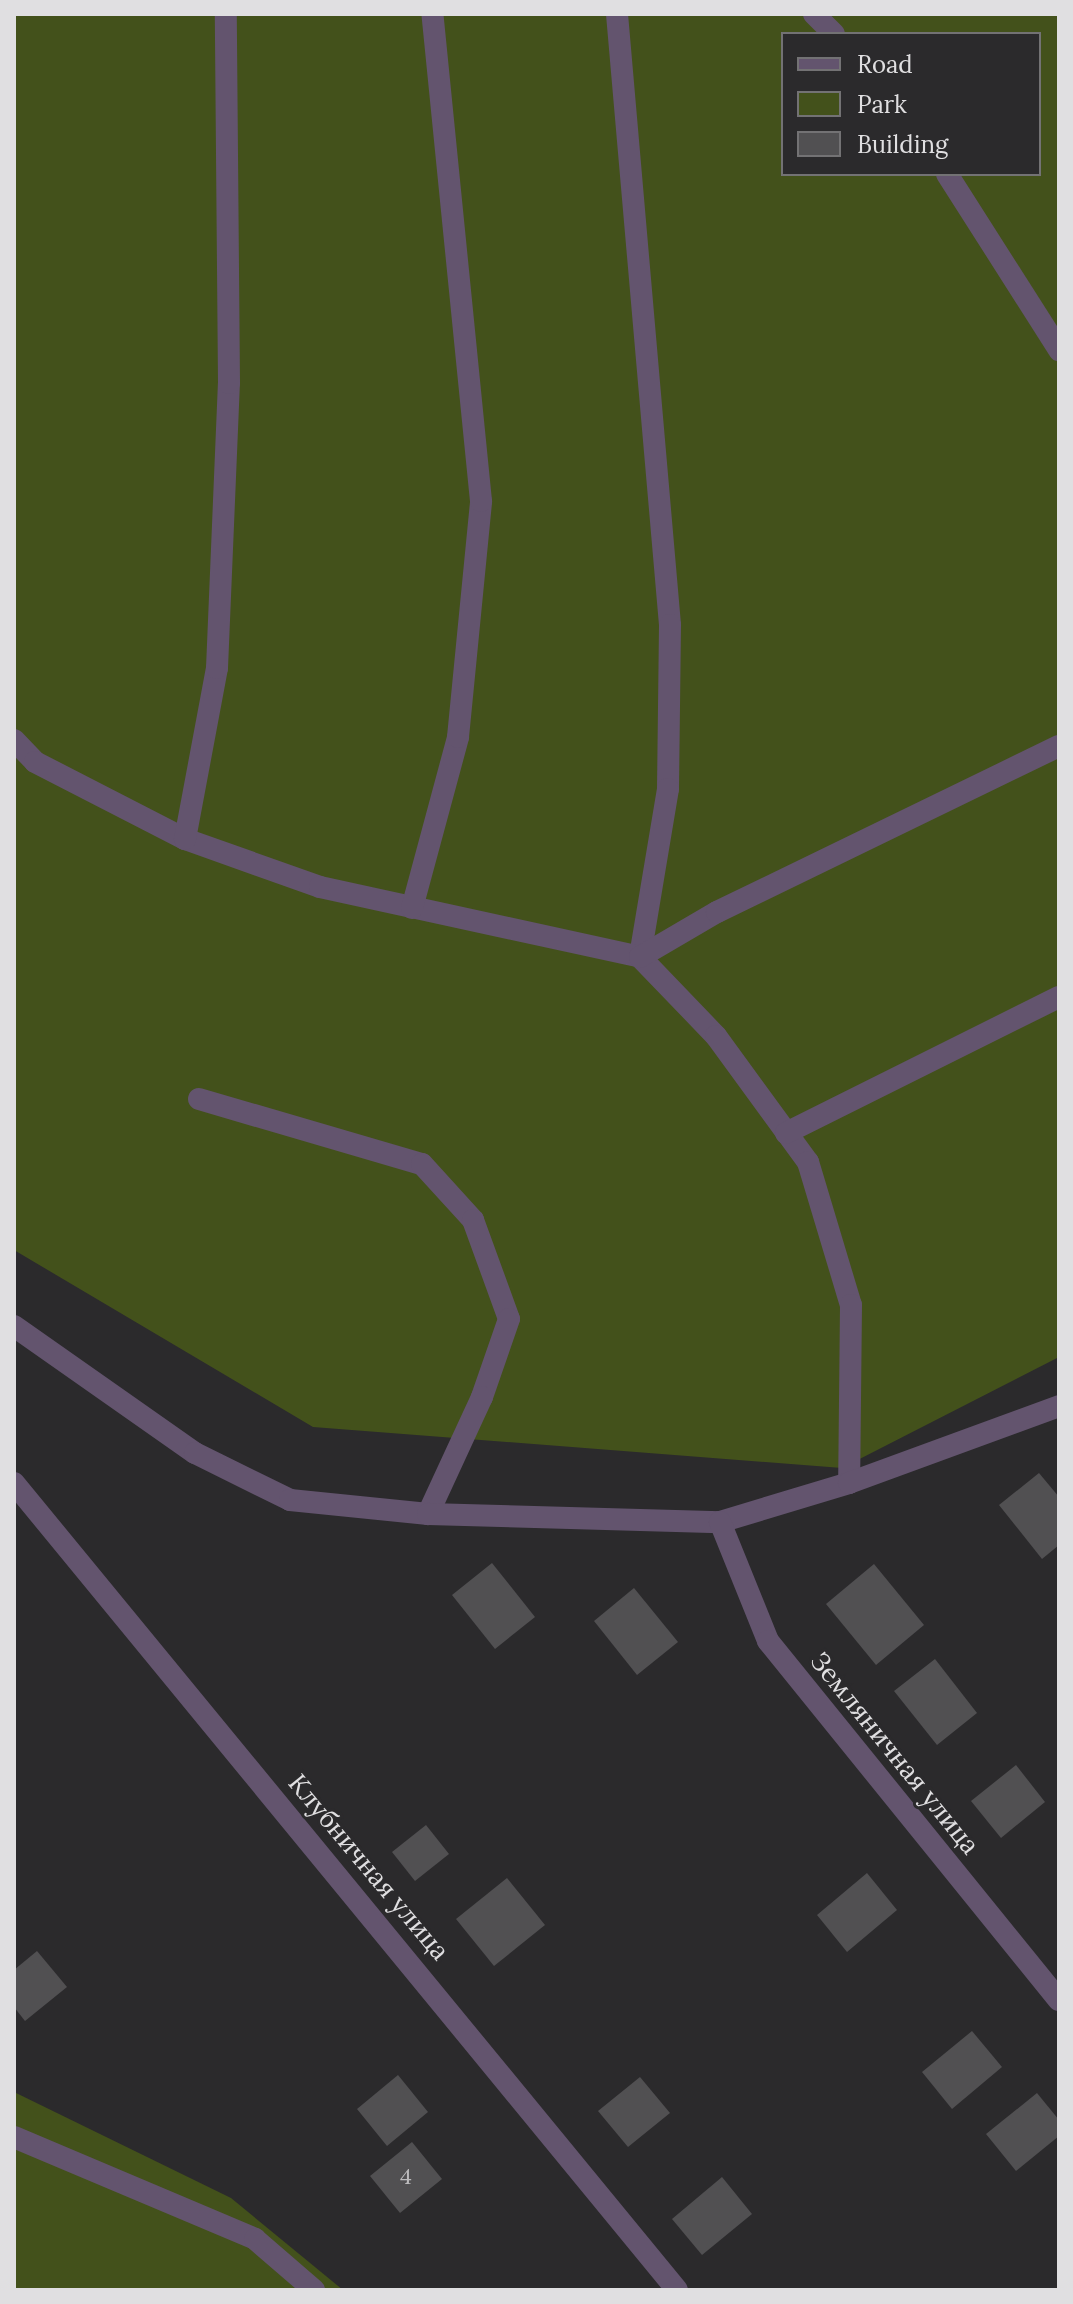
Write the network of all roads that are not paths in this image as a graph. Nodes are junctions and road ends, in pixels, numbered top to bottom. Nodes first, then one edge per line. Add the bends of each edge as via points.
1 (226, 14) edge
2 (432, 14) edge
3 (617, 14) edge
4 (814, 14) edge
5 (832, 32) edge
6 (948, 176) edge
7 (1059, 350) edge
8 (14, 740) edge
9 (1059, 746) edge
10 (185, 839) junction
11 (412, 908) junction
12 (640, 957) junction
13 (1059, 997) edge
14 (199, 1099) dead end
15 (786, 1133) junction
16 (14, 1326) edge
17 (1059, 1406) edge
18 (14, 1483) edge
19 (849, 1483) junction
20 (428, 1514) junction
21 (720, 1522) junction
22 (1059, 2000) edge
23 (14, 2137) edge
24 (314, 2290) edge
25 (677, 2290) edge

1 - 10 street via 229,383 218,652
2 - 11 street via 481,501 458,737
3 - 12 street via 670,625 668,789
4 - 5 street
6 - 7 street
8 - 10 street via 35,762
9 - 12 street via 717,912
10 - 11 street via 320,887
11 - 12 street
12 - 15 street via 716,1036
13 - 15 street
14 - 20 street via 422,1164 473,1220 509,1319 482,1397
15 - 19 street via 808,1162 851,1305
16 - 20 street via 195,1453 290,1500
17 - 19 street
18 - 25 street, Клубничная улица
19 - 21 street
20 - 21 street
21 - 22 street, Земляничная улица via 768,1641
23 - 24 street via 255,2239

